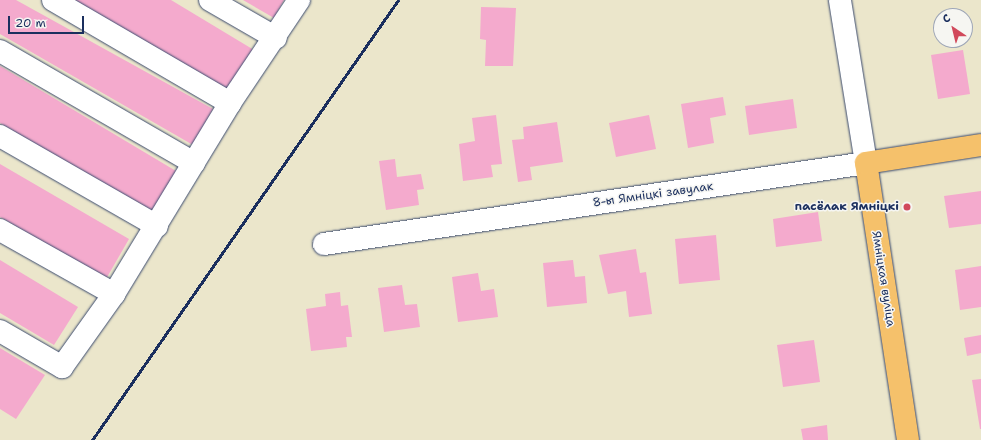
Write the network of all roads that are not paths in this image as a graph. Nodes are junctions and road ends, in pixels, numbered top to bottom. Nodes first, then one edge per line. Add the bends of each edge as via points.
1 (54, 0) edge
2 (210, 0) edge
3 (299, 0) edge
4 (840, 0) edge
5 (276, 38) junction
6 (0, 51) edge
7 (230, 103) junction
8 (0, 136) edge
9 (981, 145) edge
10 (194, 163) junction
11 (866, 163) junction
12 (157, 226) junction
13 (0, 230) edge
14 (324, 244) dead end
15 (114, 294) junction
16 (0, 331) edge
17 (908, 440) edge

1 - 7 street
2 - 5 street
3 - 5 street
4 - 11 street, Ямніцкая вуліца
5 - 7 street
6 - 10 street
7 - 10 street
8 - 12 street
9 - 11 main road, 8-ы Ямніцкі завулак
10 - 12 street
11 - 14 street, 8-ы Ямніцкі завулак
11 - 17 main road, Ямніцкая вуліца
12 - 15 street
13 - 15 street
15 - 16 street via 62,367

